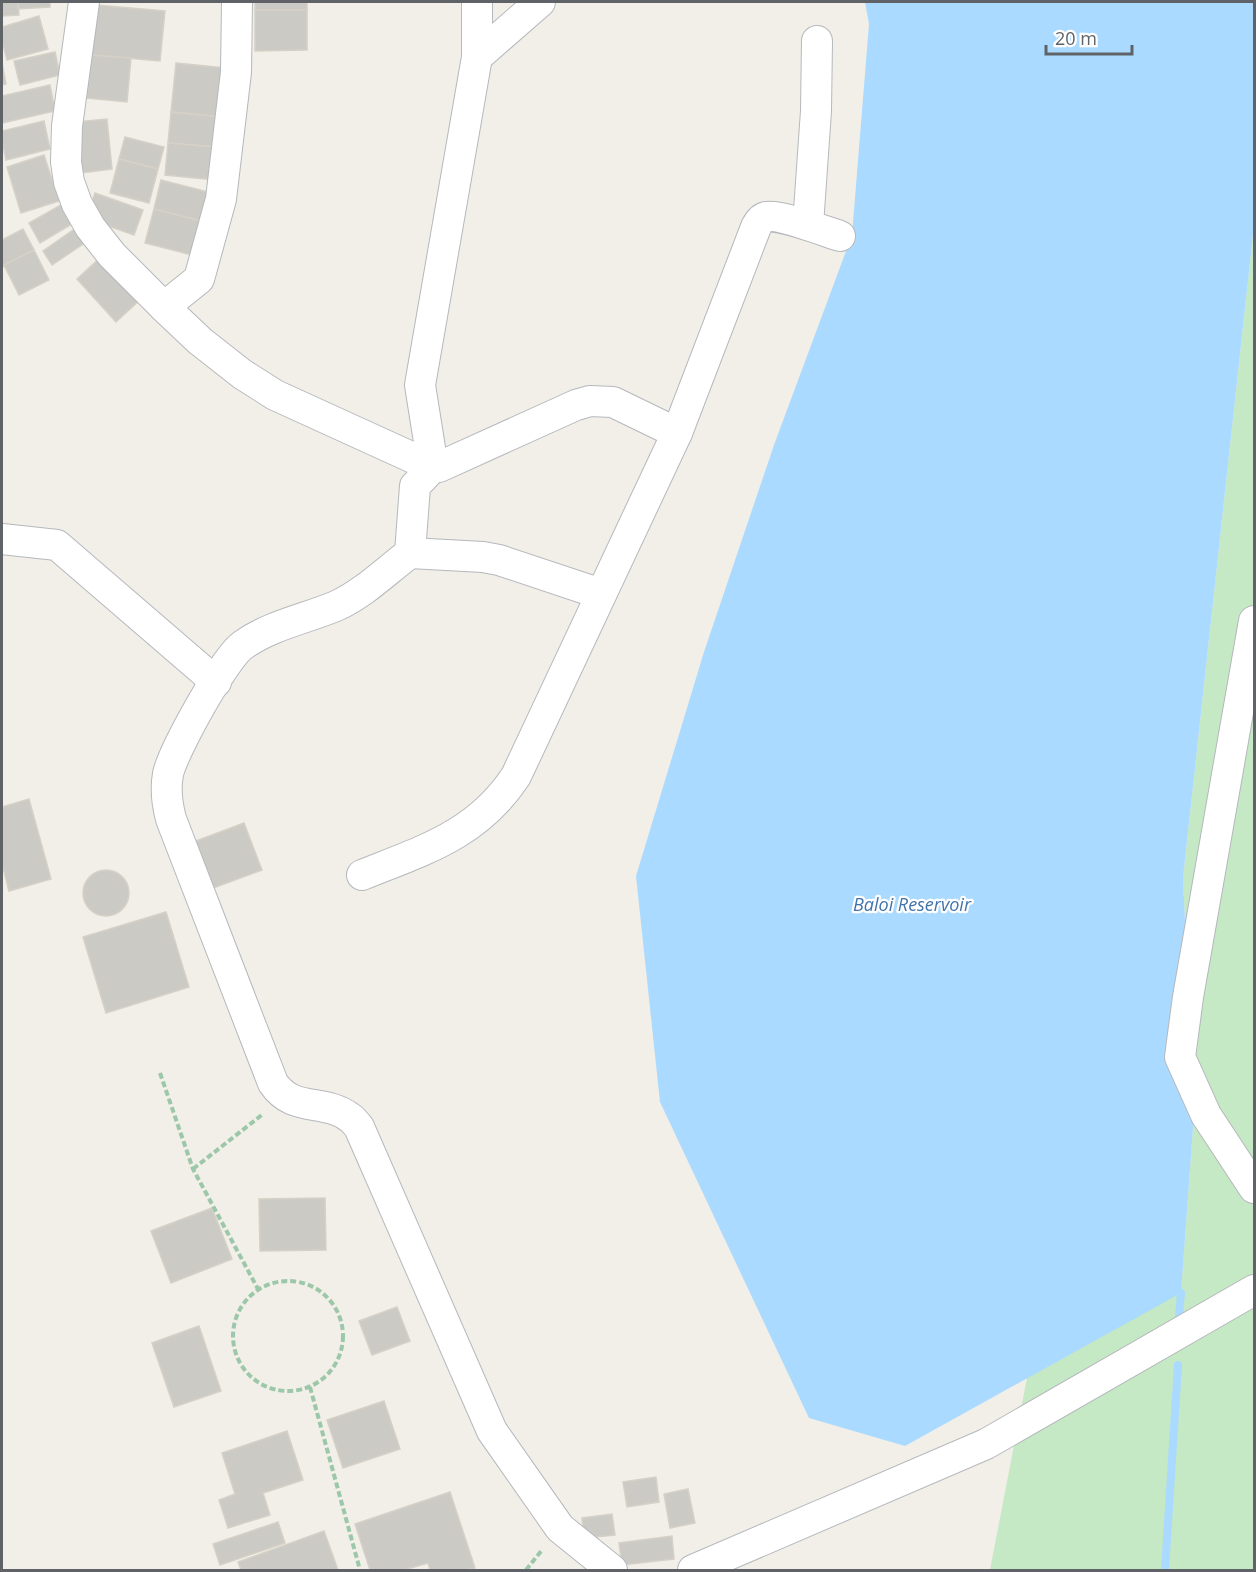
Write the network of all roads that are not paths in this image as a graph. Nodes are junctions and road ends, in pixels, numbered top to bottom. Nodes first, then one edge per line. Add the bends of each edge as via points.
1 (84, 2) edge
2 (237, 2) edge
3 (477, 2) edge
4 (540, 2) edge
5 (817, 41) dead end
6 (477, 57) junction
7 (808, 225) junction
8 (840, 236) dead end
9 (164, 306) junction
10 (677, 433) junction
11 (433, 467) junction
12 (2, 539) edge
13 (410, 553) junction
14 (601, 594) junction
15 (1254, 621) edge
16 (216, 682) junction
17 (362, 875) dead end
18 (1254, 1188) edge
19 (1254, 1290) edge
20 (612, 1570) edge
21 (693, 1570) edge

1 - 9 street via 67,126 69,182 90,227 112,255
2 - 9 street via 236,72 221,199 199,279
3 - 6 street
4 - 6 street
5 - 7 street
6 - 11 street via 420,386
7 - 8 street
7 - 10 street via 770,216 756,227
9 - 11 street via 200,341 275,395
10 - 11 street via 613,402 590,401
10 - 14 street
11 - 13 street via 415,486
12 - 16 street via 57,545
13 - 14 street via 499,560
13 - 16 street via 357,595 273,628 241,646
14 - 17 street via 504,794 462,831 440,844
15 - 18 street via 1180,1057 1206,1114
16 - 20 street via 180,743 166,796 171,819 273,1083 292,1101 334,1109 359,1127 492,1431 560,1528
19 - 21 street via 986,1444

